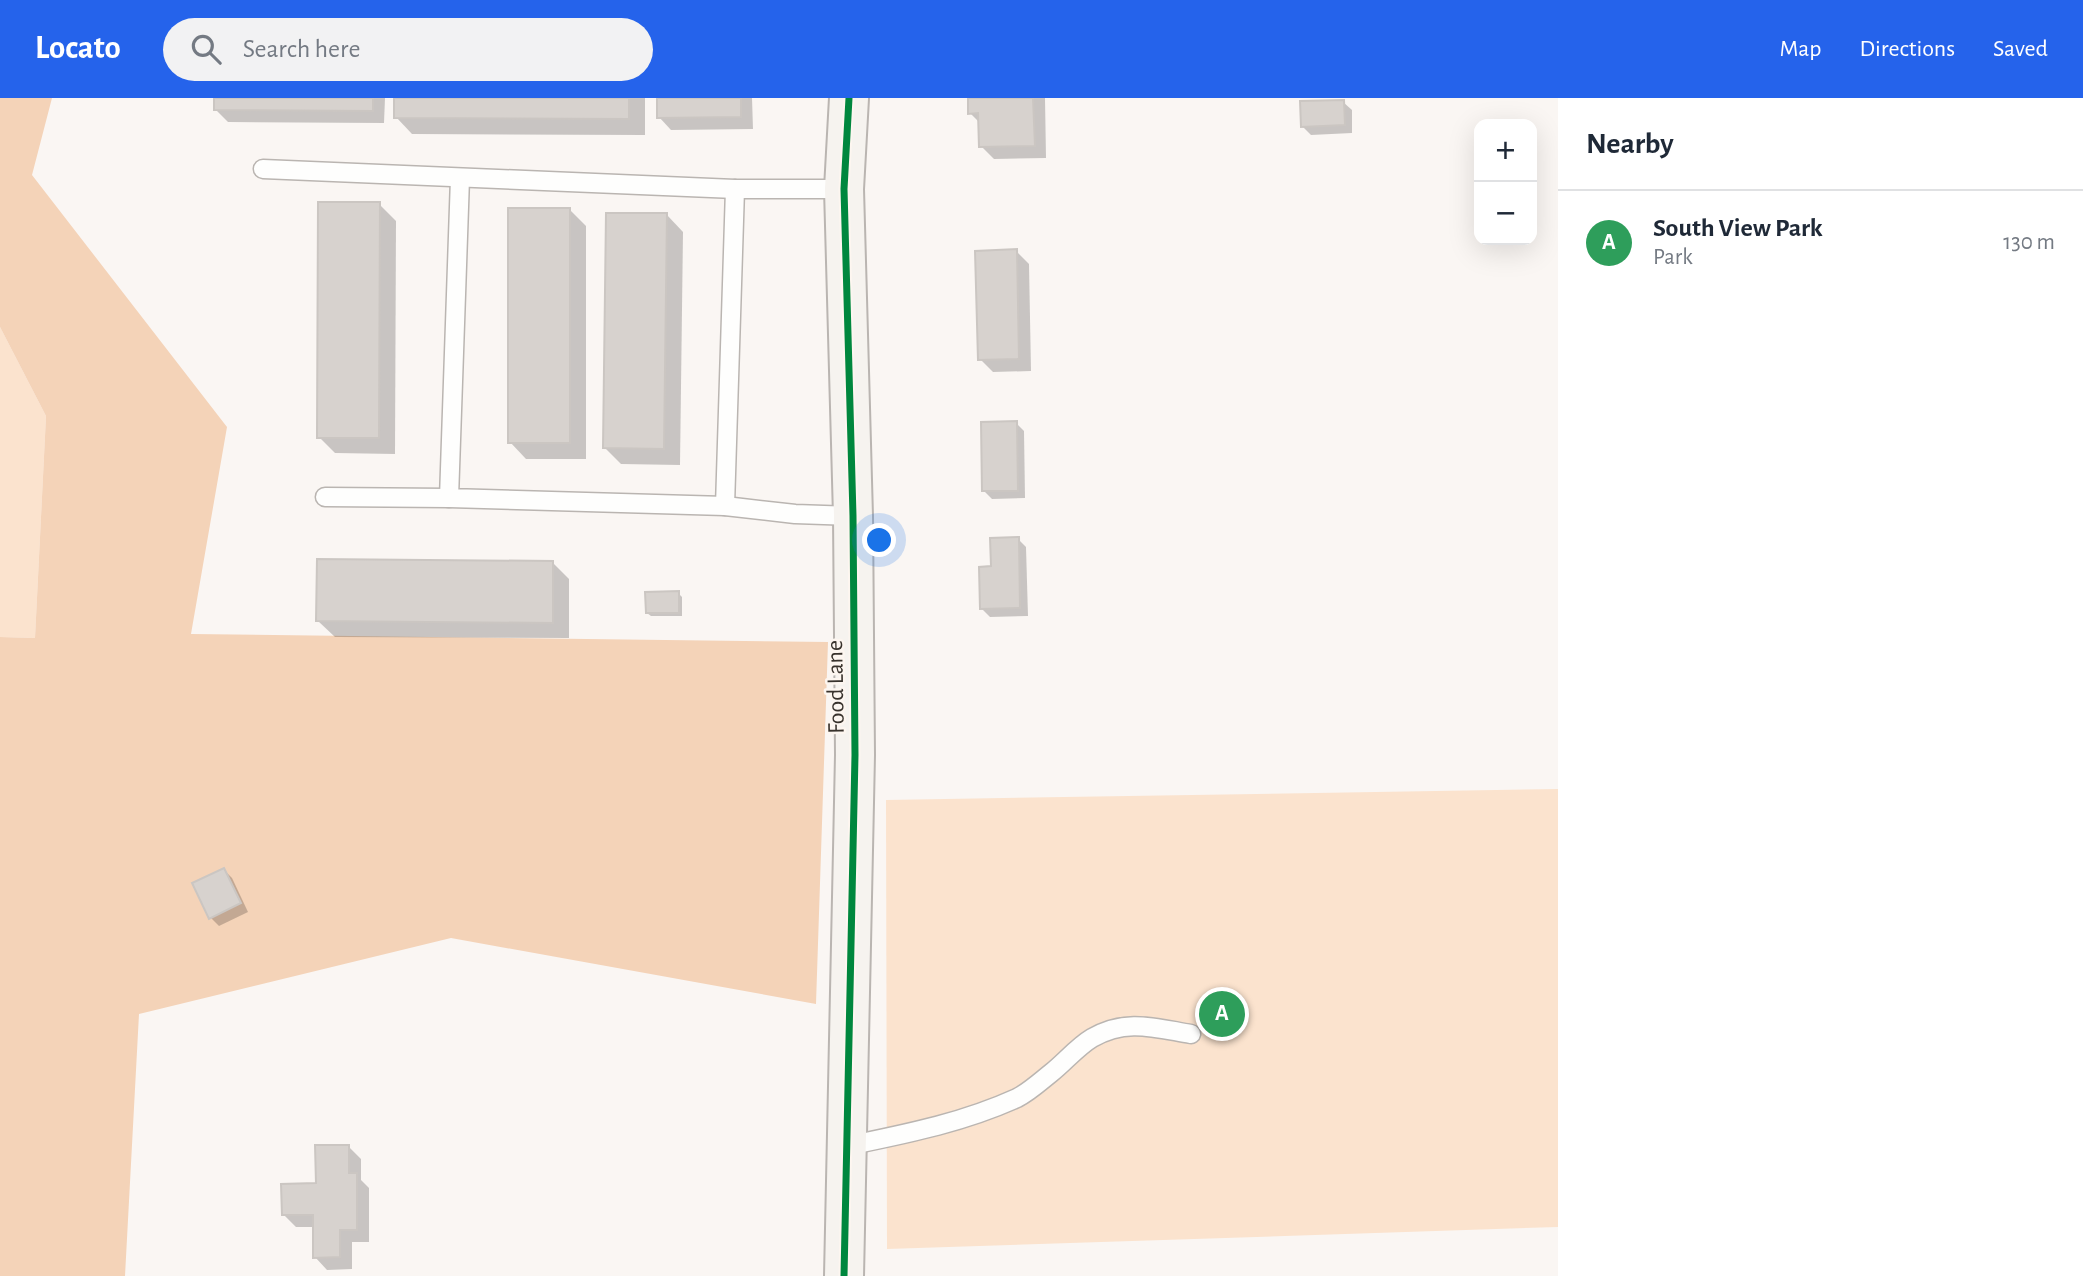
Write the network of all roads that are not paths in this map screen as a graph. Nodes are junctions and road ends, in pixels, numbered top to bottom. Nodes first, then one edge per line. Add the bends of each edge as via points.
1 (849, 98) edge
2 (263, 169) dead end
3 (460, 178) junction
4 (734, 189) junction
5 (844, 189) junction
6 (325, 497) dead end
7 (449, 498) junction
8 (725, 506) junction
9 (853, 516) junction
10 (1191, 1034) dead end
11 (847, 1146) junction
12 (844, 1276) edge

1 - 5 street, Food Lane
2 - 3 lane
3 - 4 lane
3 - 7 lane
4 - 5 lane
4 - 8 lane
5 - 9 street, Food Lane
6 - 7 lane
7 - 8 lane
8 - 9 lane
9 - 11 street, Food Lane via 855,755
10 - 11 lane via 1115,1027 1090,1039 1020,1097 930,1129
11 - 12 street, Food Lane

